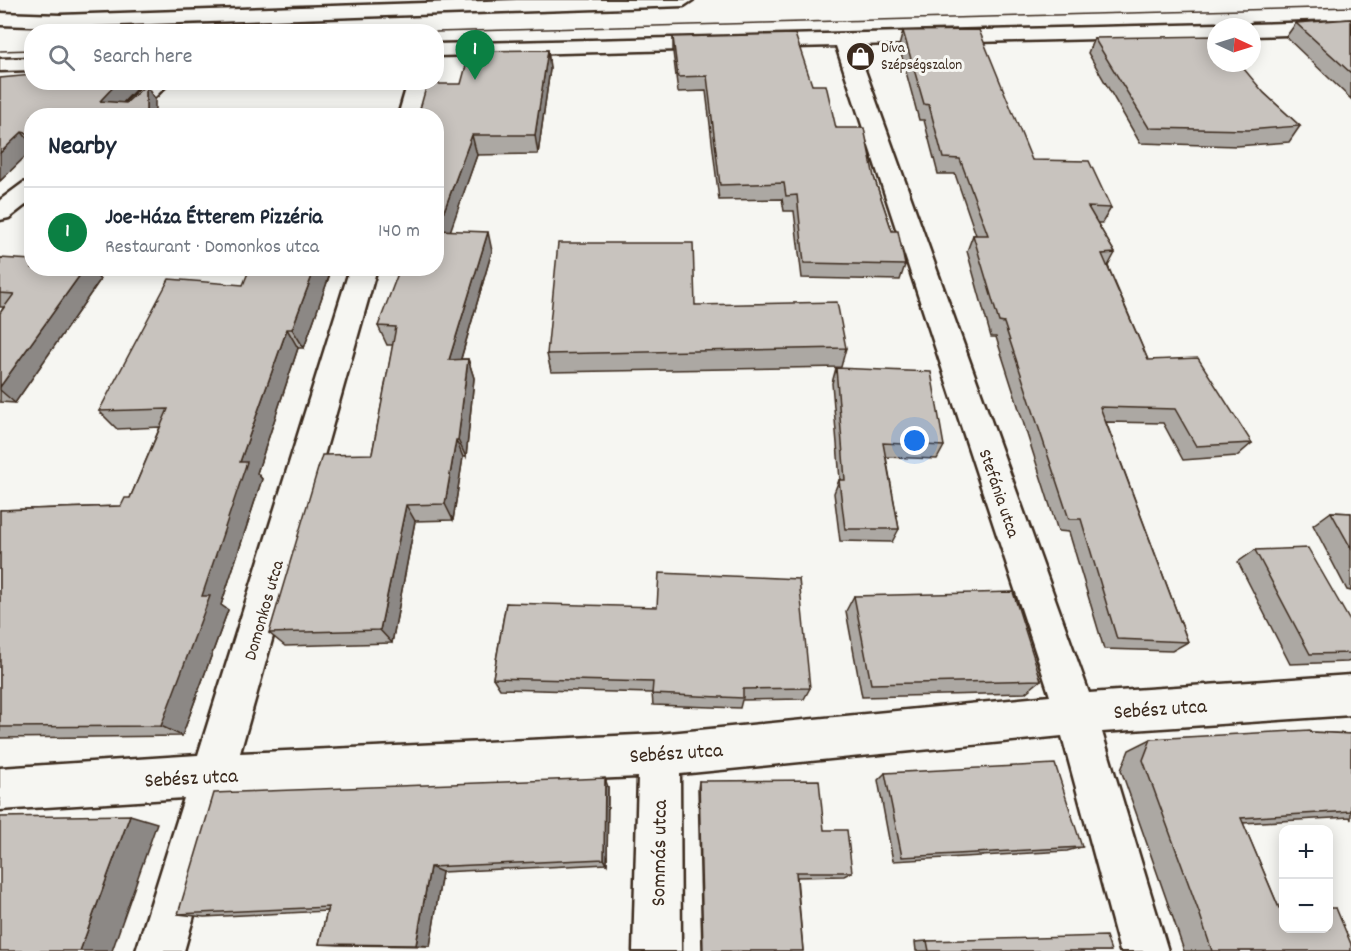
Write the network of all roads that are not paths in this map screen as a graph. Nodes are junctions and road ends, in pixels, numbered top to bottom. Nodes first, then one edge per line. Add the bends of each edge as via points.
1 (198, 0) edge
2 (684, 0) edge
3 (276, 7) edge
4 (181, 9) edge
5 (0, 12) edge
6 (234, 15) junction
7 (0, 19) edge
8 (210, 24) edge
9 (226, 24) edge
10 (239, 24) edge
11 (1351, 27) edge
12 (1207, 30) edge
13 (1261, 30) edge
14 (844, 39) junction
15 (444, 50) edge
16 (24, 64) edge
17 (0, 65) edge
18 (151, 90) edge
19 (417, 90) edge
20 (132, 108) edge
21 (411, 108) edge
22 (24, 194) edge
23 (0, 212) edge
24 (362, 276) edge
25 (1351, 695) edge
26 (1076, 714) junction
27 (659, 755) junction
28 (214, 775) junction
29 (0, 789) edge
30 (160, 951) edge
31 (657, 951) edge
32 (1144, 951) edge

1 - 6 street via 223,6
2 - 3 street
3 - 6 street
3 - 10 street
4 - 5 street via 72,5
4 - 6 street
4 - 7 street via 60,21
4 - 8 street
6 - 9 street
11 - 13 street
12 - 14 street
14 - 15 street
14 - 26 street, Stefánia utca
16 - 17 street
18 - 20 street
19 - 21 street
22 - 23 street
24 - 28 street, Domonkos utca
25 - 26 street, Sebész utca
26 - 27 street, Sebész utca
26 - 32 street, Stefánia utca
27 - 28 street, Sebész utca
27 - 31 street, Sommás utca
28 - 29 street, Sebész utca
28 - 30 street, Domonkos utca

